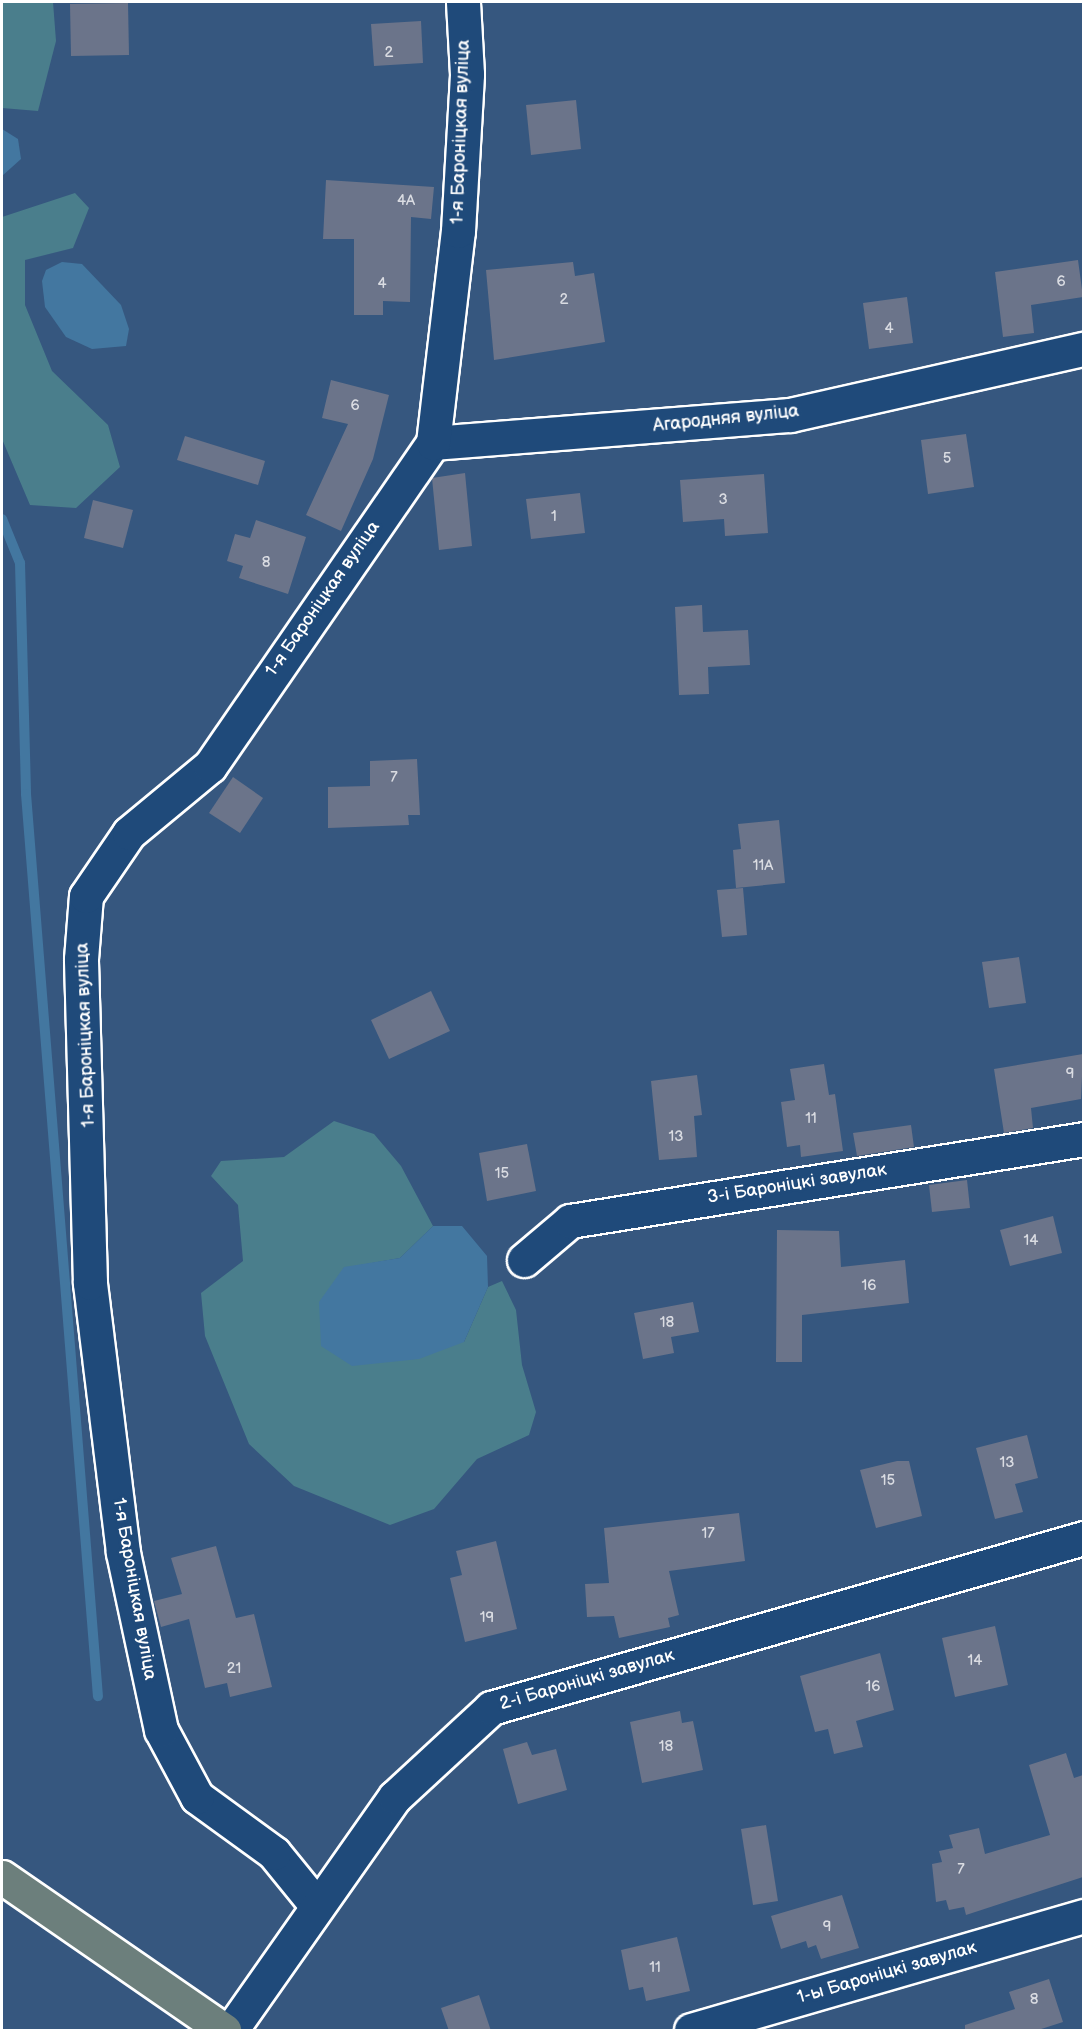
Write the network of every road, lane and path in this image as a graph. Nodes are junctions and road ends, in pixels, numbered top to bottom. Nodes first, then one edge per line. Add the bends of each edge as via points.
1 (463, 2) edge
2 (1083, 350) edge
3 (434, 443) junction
4 (1083, 1139) edge
5 (524, 1260) dead end
6 (1083, 1538) edge
7 (2, 1877) edge
8 (317, 1906) junction
9 (1083, 1916) edge
10 (224, 2031) edge
11 (231, 2031) edge
12 (691, 2031) edge

1 - 3 street, 1-я Бароніцкая вуліца via 467,74 458,231
2 - 3 street, Агародняя вуліца via 790,415
3 - 8 street, 1-я Бароніцкая вуліца via 210,766 123,842 86,896 82,949 90,1283 123,1552 161,1730 197,1797 274,1853
4 - 5 street, 3-і Бароніцкі завулак via 570,1221
6 - 8 street, 2-і Бароніцкі завулак via 491,1708 395,1797
7 - 10 main road
8 - 11 street, 2-і Бароніцкі завулак
9 - 12 street, 1-ы Бароніцкі завулак

